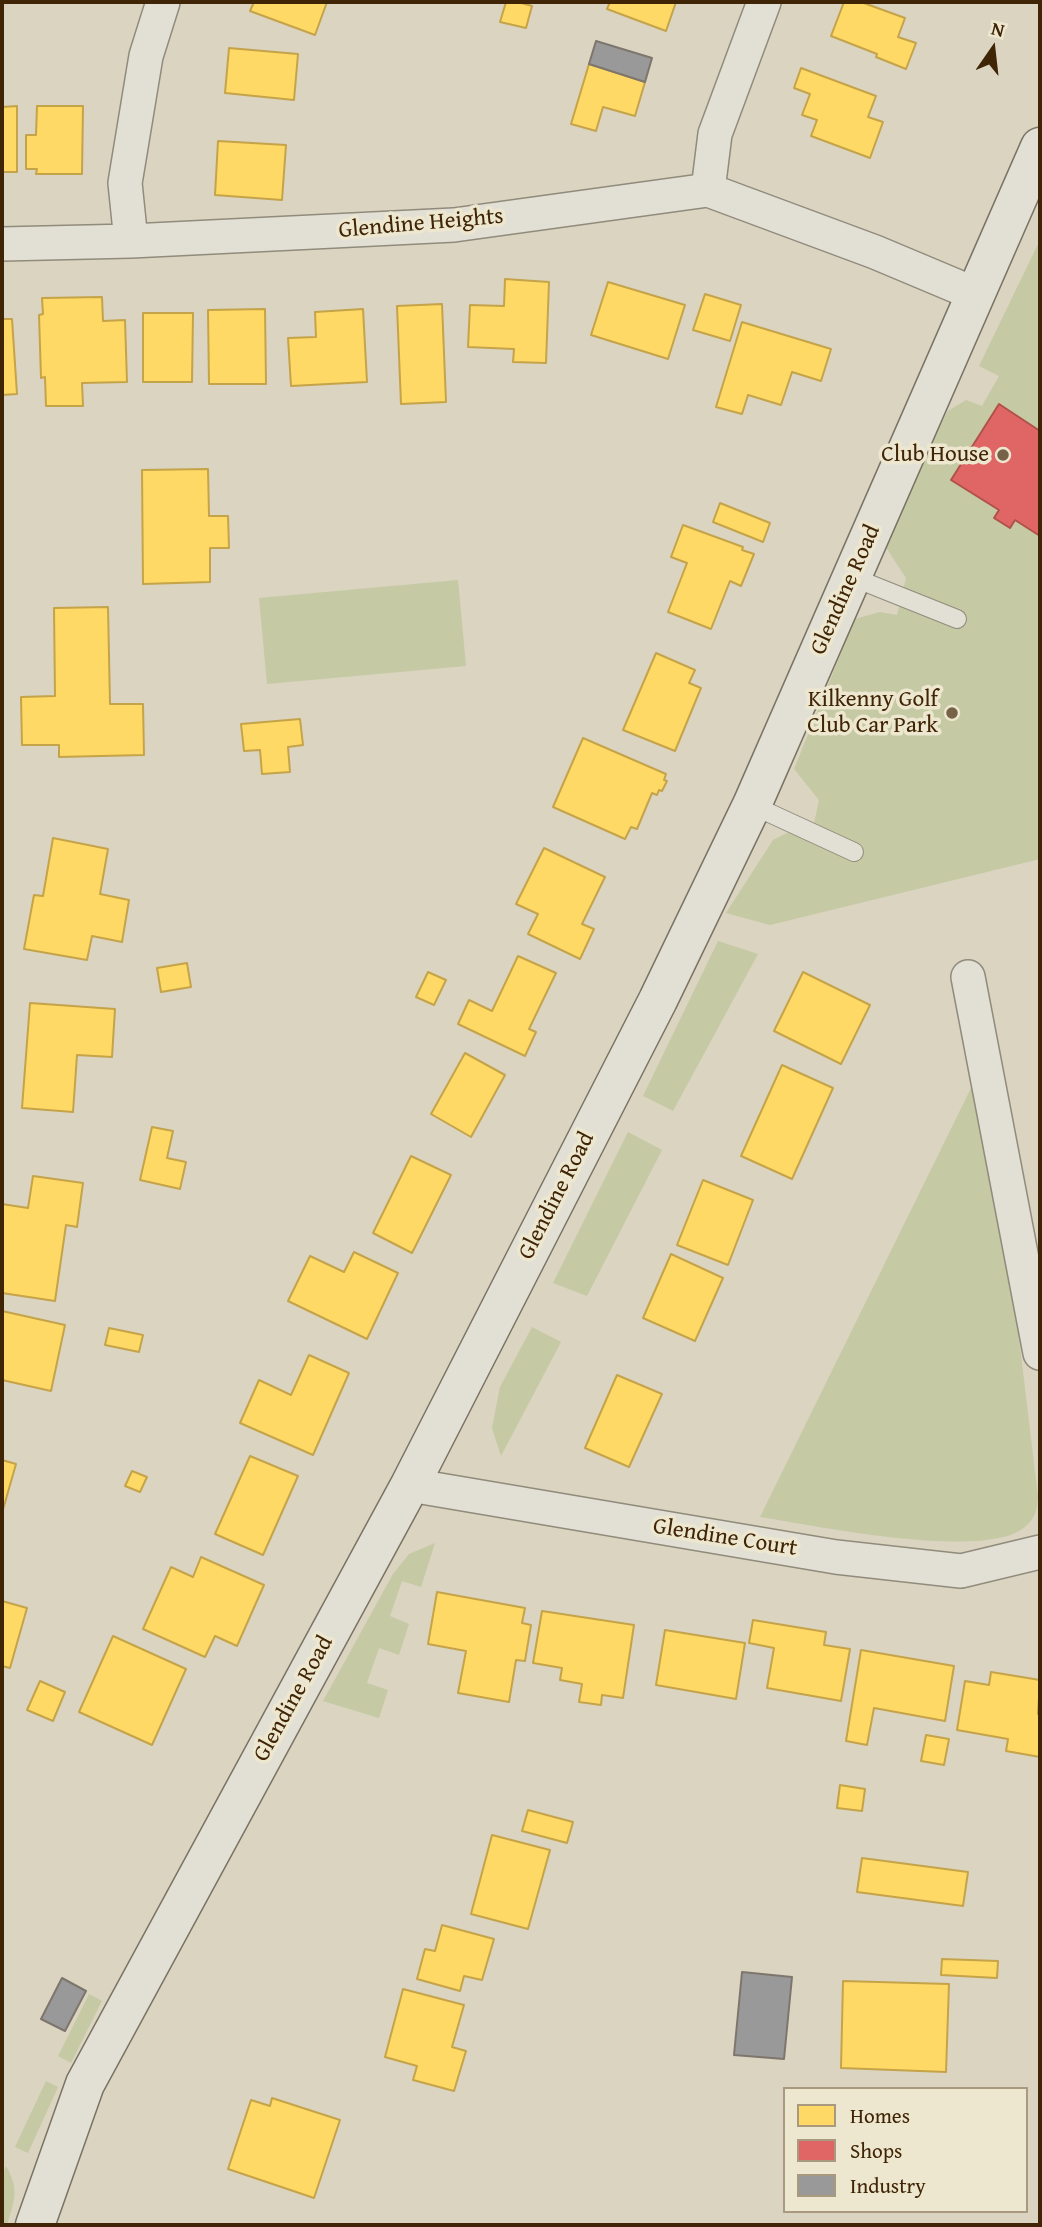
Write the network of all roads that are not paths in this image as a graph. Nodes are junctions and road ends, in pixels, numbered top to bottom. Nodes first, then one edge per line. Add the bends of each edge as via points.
1 (163, 2) edge
2 (764, 2) edge
3 (1040, 147) edge
4 (708, 190) junction
5 (131, 241) junction
6 (2, 244) edge
7 (975, 293) junction
8 (852, 577) junction
9 (957, 620) dead end
10 (752, 805) junction
11 (854, 852) dead end
12 (968, 977) dead end
13 (1040, 1353) edge
14 (410, 1485) junction
15 (1040, 1552) edge
16 (35, 2225) edge

1 - 5 street via 146,56 125,183
2 - 4 street via 715,134
3 - 7 street, Glendine Road
4 - 5 street, Glendine Heights via 454,225
4 - 7 street, Glendine Heights
5 - 6 street, Glendine Heights
7 - 8 street, Glendine Road
8 - 9 lane
8 - 10 street, Glendine Road
10 - 11 lane
10 - 14 street, Glendine Road via 658,1000
12 - 13 street
14 - 15 street, Glendine Court via 836,1557 961,1571
14 - 16 street, Glendine Road via 85,2084

